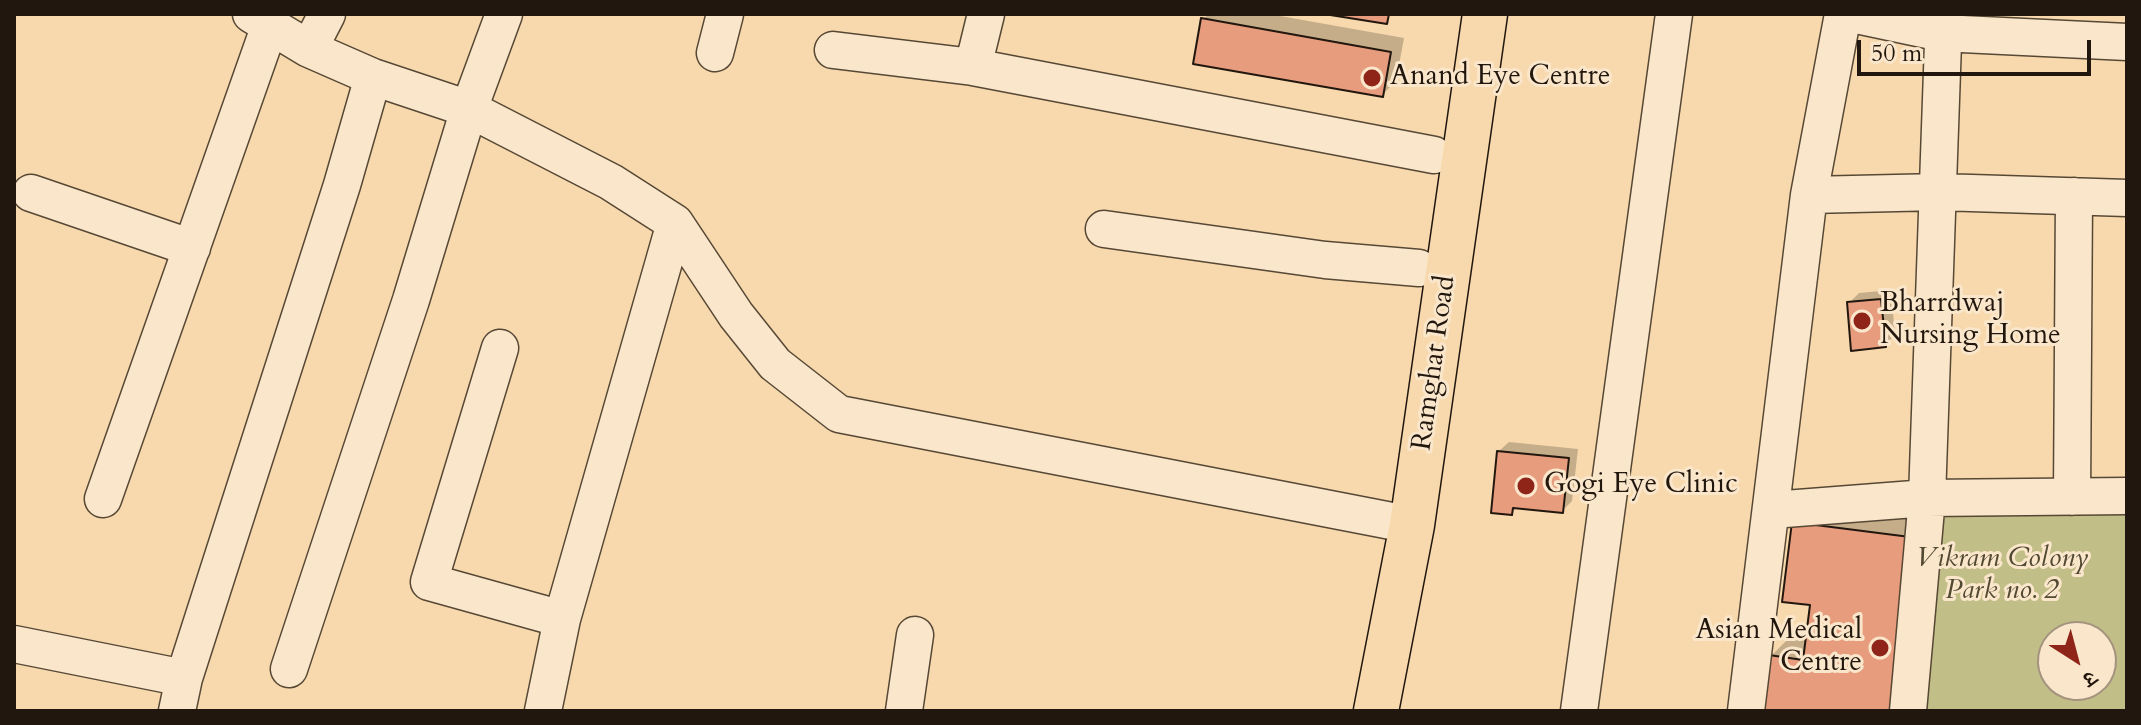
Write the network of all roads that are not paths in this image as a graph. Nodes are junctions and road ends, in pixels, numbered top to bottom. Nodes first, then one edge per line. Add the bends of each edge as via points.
1 (327, 14) edge
2 (504, 14) edge
3 (725, 14) edge
4 (986, 14) edge
5 (1457, 14) edge
6 (1485, 14) edge
7 (1674, 14) edge
8 (1843, 14) edge
9 (1851, 14) edge
10 (261, 20) edge
11 (1943, 23) edge
12 (2127, 42) edge
13 (309, 49) junction
14 (833, 50) dead end
15 (715, 53) dead end
16 (973, 67) junction
17 (373, 77) junction
18 (469, 109) junction
19 (1434, 155) junction
20 (1940, 192) junction
21 (31, 193) dead end
22 (1809, 195) junction
23 (2074, 196) junction
24 (2127, 198) edge
25 (675, 223) junction
26 (1104, 229) dead end
27 (192, 248) junction
28 (1419, 268) junction
29 (500, 348) dead end
30 (2127, 496) edge
31 (2072, 497) junction
32 (1927, 498) junction
33 (103, 499) dead end
34 (1772, 510) junction
35 (1396, 522) junction
36 (562, 619) junction
37 (915, 635) dead end
38 (14, 644) edge
39 (289, 669) dead end
40 (180, 695) edge
41 (543, 711) edge
42 (904, 711) edge
43 (1350, 711) edge
44 (1376, 711) edge
45 (1579, 711) edge
46 (1746, 711) edge
47 (1908, 711) edge

1 - 13 street
2 - 18 street
3 - 15 street
4 - 16 street
5 - 19 main road, Ramghat Road
6 - 35 main road, Ramghat Road
7 - 45 street
8 - 22 street
9 - 11 street
10 - 13 street
10 - 27 street
11 - 12 street
11 - 20 street
13 - 17 street
14 - 16 street
16 - 19 street
17 - 18 street
17 - 40 street
18 - 25 street via 611,182
18 - 39 street
19 - 28 main road, Ramghat Road
20 - 22 street
20 - 23 street
20 - 32 street
21 - 27 street
22 - 34 street
23 - 24 street
23 - 31 street
25 - 35 street via 775,364 839,414
25 - 36 street
26 - 28 street
27 - 33 street
28 - 35 main road, Ramghat Road
29 - 36 street via 429,582
30 - 31 street
31 - 32 street
32 - 34 street
32 - 47 street
34 - 46 street
35 - 43 main road, Ramghat Road
35 - 44 main road, Ramghat Road
36 - 41 street
37 - 42 street
38 - 40 street

